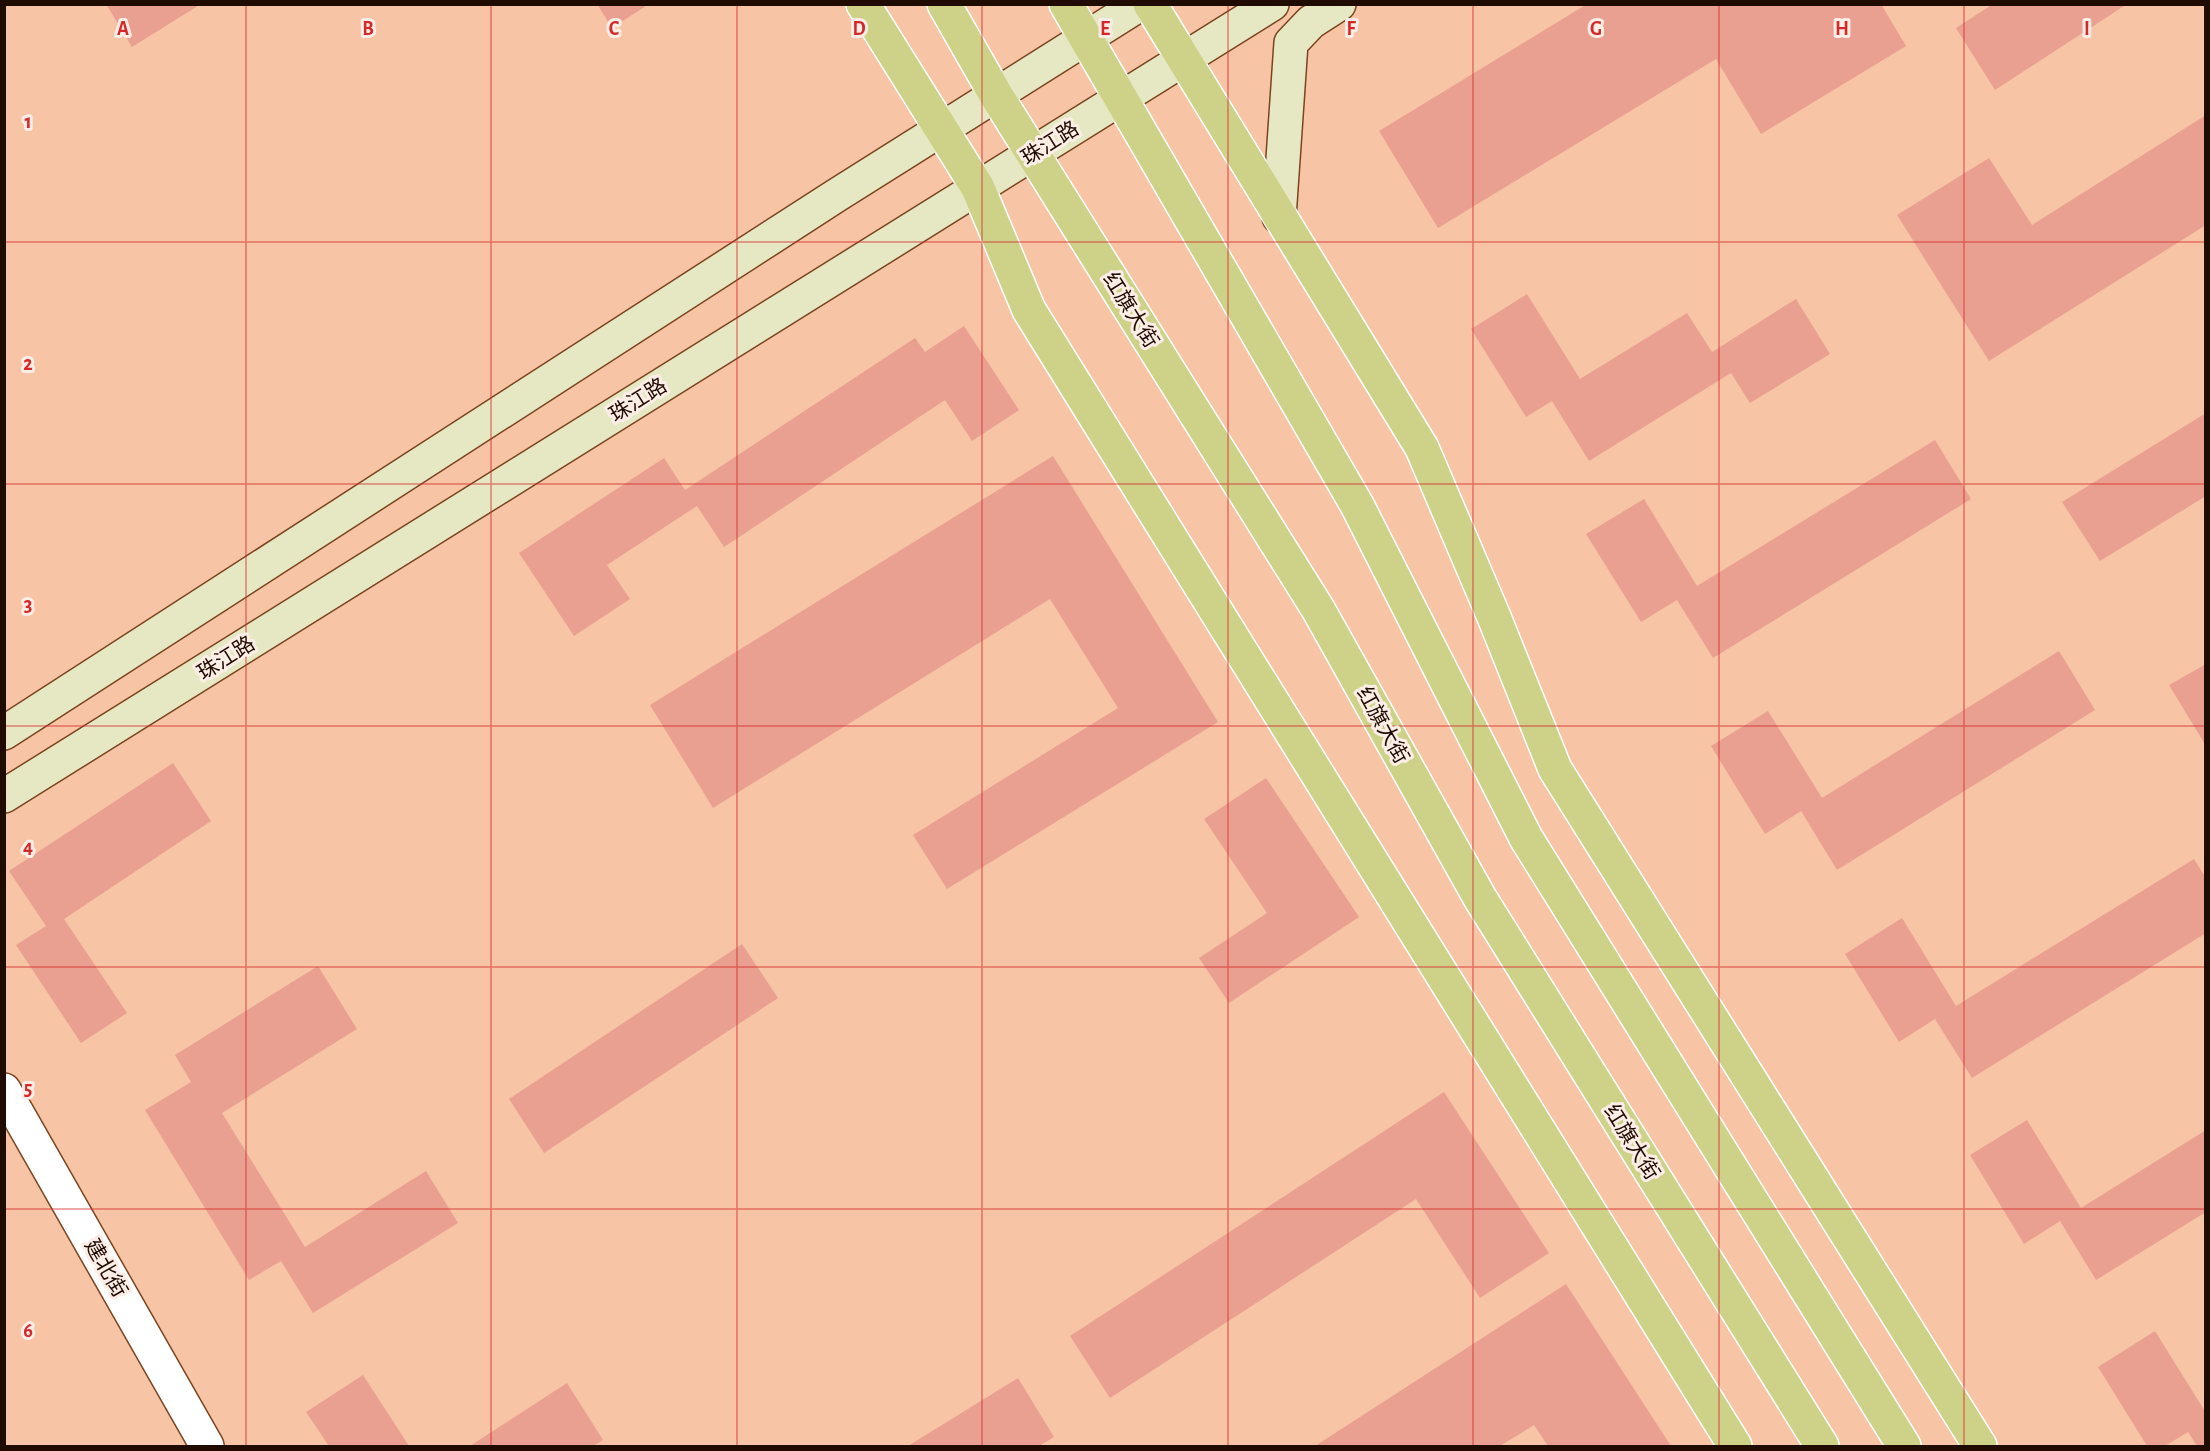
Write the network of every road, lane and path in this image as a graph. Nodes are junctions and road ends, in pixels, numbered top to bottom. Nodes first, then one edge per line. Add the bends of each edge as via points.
1 (864, 4) edge
2 (944, 4) edge
3 (1066, 4) edge
4 (1140, 4) edge
5 (1150, 4) edge
6 (1272, 4) edge
7 (1339, 4) edge
8 (1086, 37) junction
9 (1184, 60) junction
10 (996, 95) junction
11 (1122, 99) junction
12 (942, 130) junction
13 (1033, 153) junction
14 (978, 188) junction
15 (1279, 217) junction
16 (4, 733) edge
17 (4, 796) edge
18 (4, 1090) edge
19 (207, 1446) edge
20 (1735, 1446) edge
21 (1821, 1446) edge
22 (1904, 1446) edge
23 (1980, 1446) edge

1 - 12 main road
2 - 10 main road, 红旗大街
3 - 8 main road
4 - 8 main road
5 - 9 main road
6 - 9 main road, 珠江路
7 - 15 main road via 1311,22 1291,43
8 - 10 main road
8 - 11 main road
9 - 11 main road, 珠江路
9 - 15 main road
10 - 12 main road
10 - 13 main road, 红旗大街
11 - 13 main road, 珠江路
11 - 22 main road via 1357,504 1526,838
12 - 14 main road
12 - 16 main road
13 - 14 main road, 珠江路
13 - 21 main road, 红旗大街 via 1318,609 1480,898
14 - 17 main road, 珠江路
14 - 20 main road via 1029,310
15 - 23 main road via 1422,448 1555,769
18 - 19 street, 建北街

